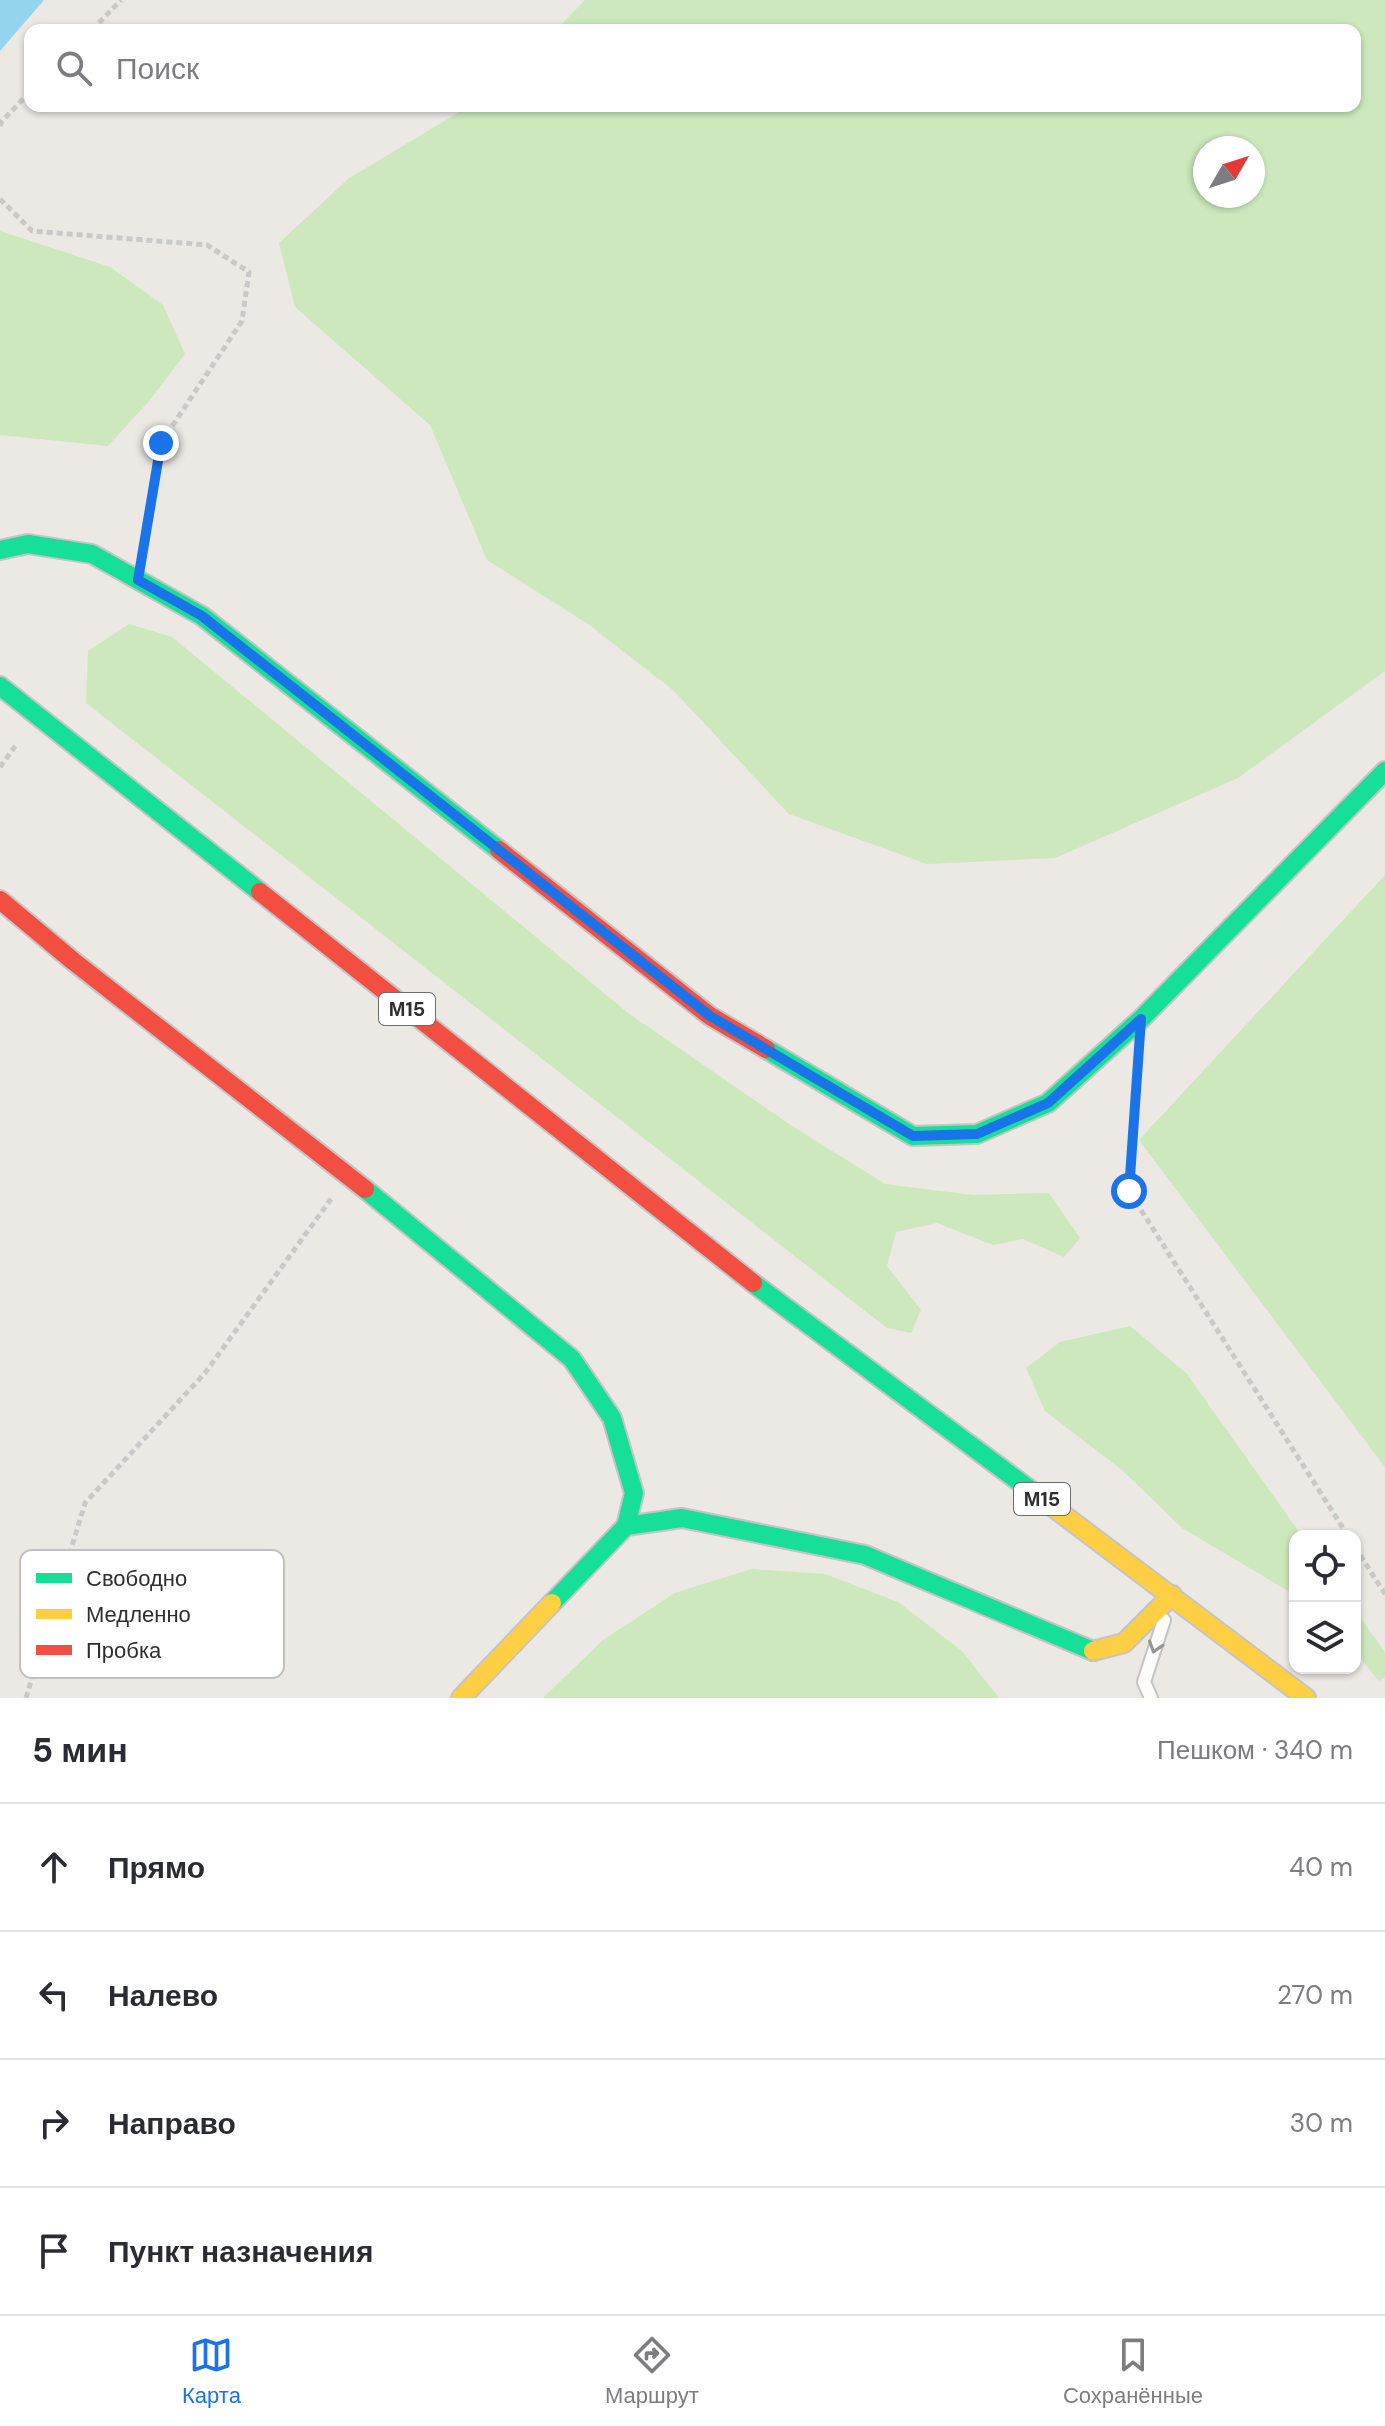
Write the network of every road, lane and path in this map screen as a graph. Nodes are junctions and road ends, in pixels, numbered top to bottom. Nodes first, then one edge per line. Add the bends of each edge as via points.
1 (121, 0) edge
2 (98, 24) edge
3 (24, 98) edge
4 (0, 126) edge
5 (0, 199) edge
6 (0, 550) edge
7 (138, 580) junction
8 (0, 686) edge
9 (1385, 771) edge
10 (0, 900) edge
11 (1141, 1019) junction
12 (348, 1175) junction
13 (626, 1526) junction
14 (1344, 1530) edge
15 (71, 1550) edge
16 (1361, 1556) edge
17 (1385, 1594) edge
18 (1172, 1595) junction
19 (32, 1678) edge
20 (26, 1698) edge
21 (461, 1698) edge
22 (1151, 1698) edge
23 (1306, 1698) edge

1 - 2 path
3 - 4 path
5 - 7 path via 32,231 207,245 249,272 242,321 161,443
6 - 7 main road via 28,544 92,554
7 - 11 main road via 202,616 710,1016 913,1136 977,1134 1048,1103
8 - 18 main road, М15 via 776,1302
9 - 11 main road
10 - 12 main road
11 - 14 path via 1129,1191
12 - 13 main road via 572,1359 612,1418 634,1493
12 - 15 path via 205,1373 85,1503
13 - 18 main road via 682,1518 865,1555 1095,1652 1124,1643
13 - 21 main road
16 - 17 path
18 -> 22 lane via 1144,1682
18 - 23 main road, М15
19 - 20 path

